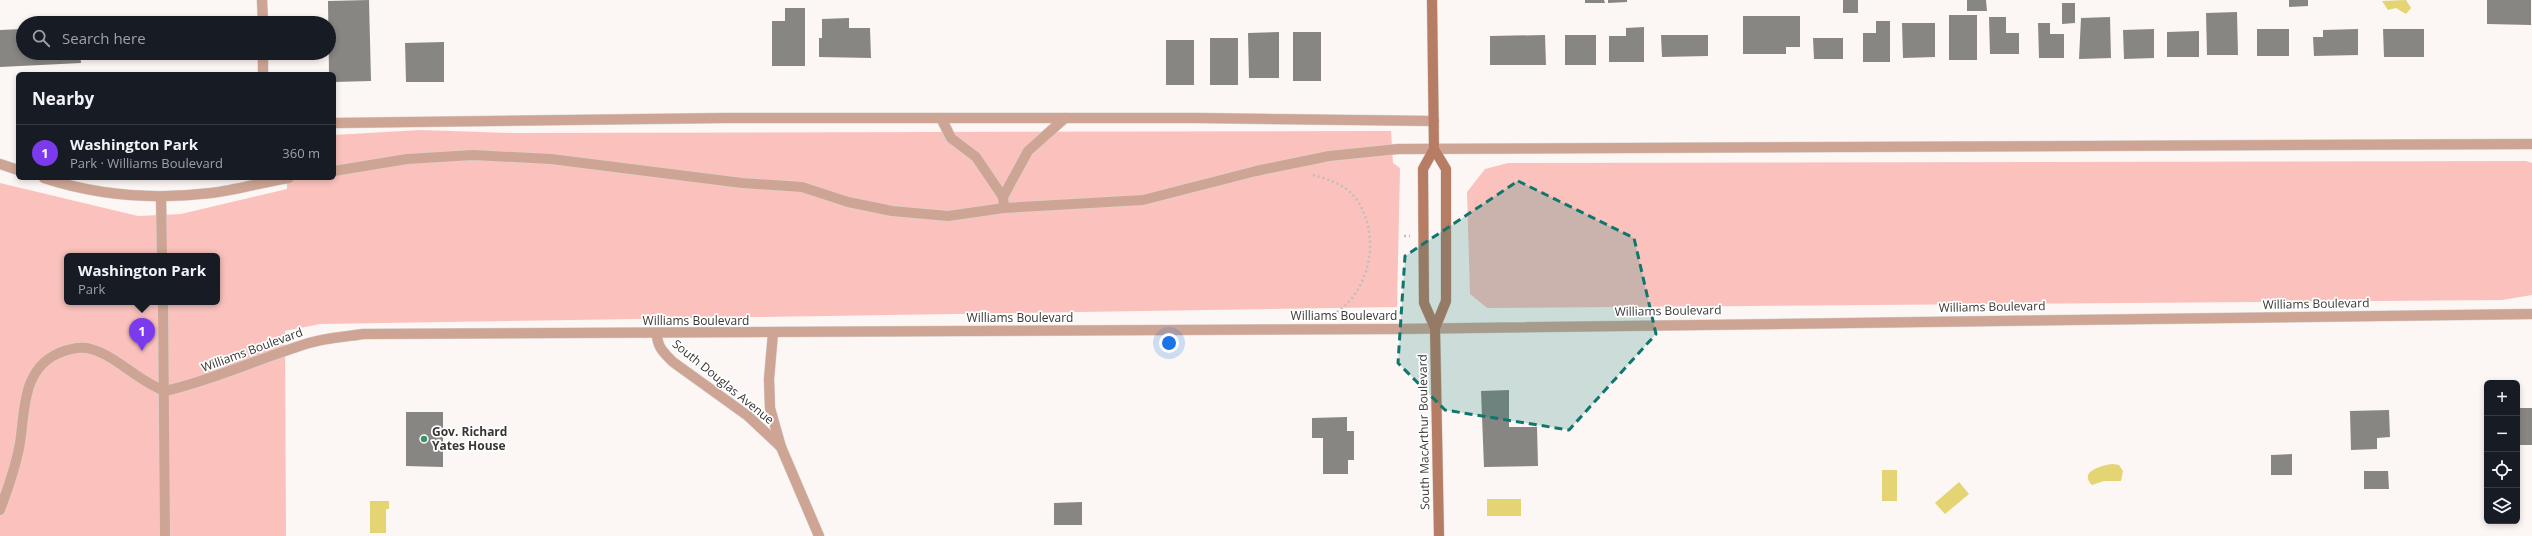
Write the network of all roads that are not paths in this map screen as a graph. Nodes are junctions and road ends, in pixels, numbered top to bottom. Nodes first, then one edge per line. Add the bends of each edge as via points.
1 (262, 0) edge
2 (1432, 0) edge
3 (262, 16) edge
4 (263, 60) edge
5 (263, 72) edge
6 (941, 118) junction
7 (1065, 118) junction
8 (1434, 121) junction
9 (336, 123) edge
10 (2532, 144) edge
11 (1434, 149) junction
12 (0, 164) edge
13 (16, 169) edge
14 (336, 170) edge
15 (52, 180) edge
16 (264, 180) edge
17 (161, 197) junction
18 (1003, 197) junction
19 (1004, 208) junction
20 (162, 253) edge
21 (163, 305) edge
22 (2532, 314) edge
23 (1435, 328) junction
24 (773, 333) junction
25 (657, 334) junction
26 (165, 391) junction
27 (781, 447) junction
28 (0, 510) edge
29 (164, 536) edge
30 (819, 536) edge
31 (1439, 536) edge

1 - 3 street
2 - 8 main road, South MacArthur Boulevard
4 - 5 street
6 - 7 street
6 - 9 street
6 - 18 street via 950,138 976,157
7 - 8 street
7 - 18 street via 1028,152
8 - 11 main road, South MacArthur Boulevard
10 - 11 street
11 - 19 street via 1398,149 1329,156 1256,171 1143,200
11 - 23 main road, South MacArthur Boulevard via 1423,169 1424,303
11 - 23 main road, South MacArthur Boulevard via 1446,169 1446,301
12 - 13 street
14 - 19 street via 407,159 473,155 551,159 742,183 802,187 848,202 892,211 948,216
15 - 17 street via 102,193
16 - 17 street via 212,193
17 - 20 street
18 - 19 street
21 - 26 street
22 - 23 street, Williams Boulevard
23 - 24 street, Williams Boulevard
23 - 31 main road, South MacArthur Boulevard
24 - 25 street, Williams Boulevard
24 - 27 street, South Douglas Avenue via 769,379 770,408
25 - 26 street, Williams Boulevard via 363,334 311,342 197,384
25 - 27 street, South Douglas Avenue via 657,342 662,352 748,416
26 - 28 street via 148,385 92,349 67,350 49,357 38,369 29,386 23,408 20,443
26 - 29 street
27 - 30 street, South Douglas Avenue

